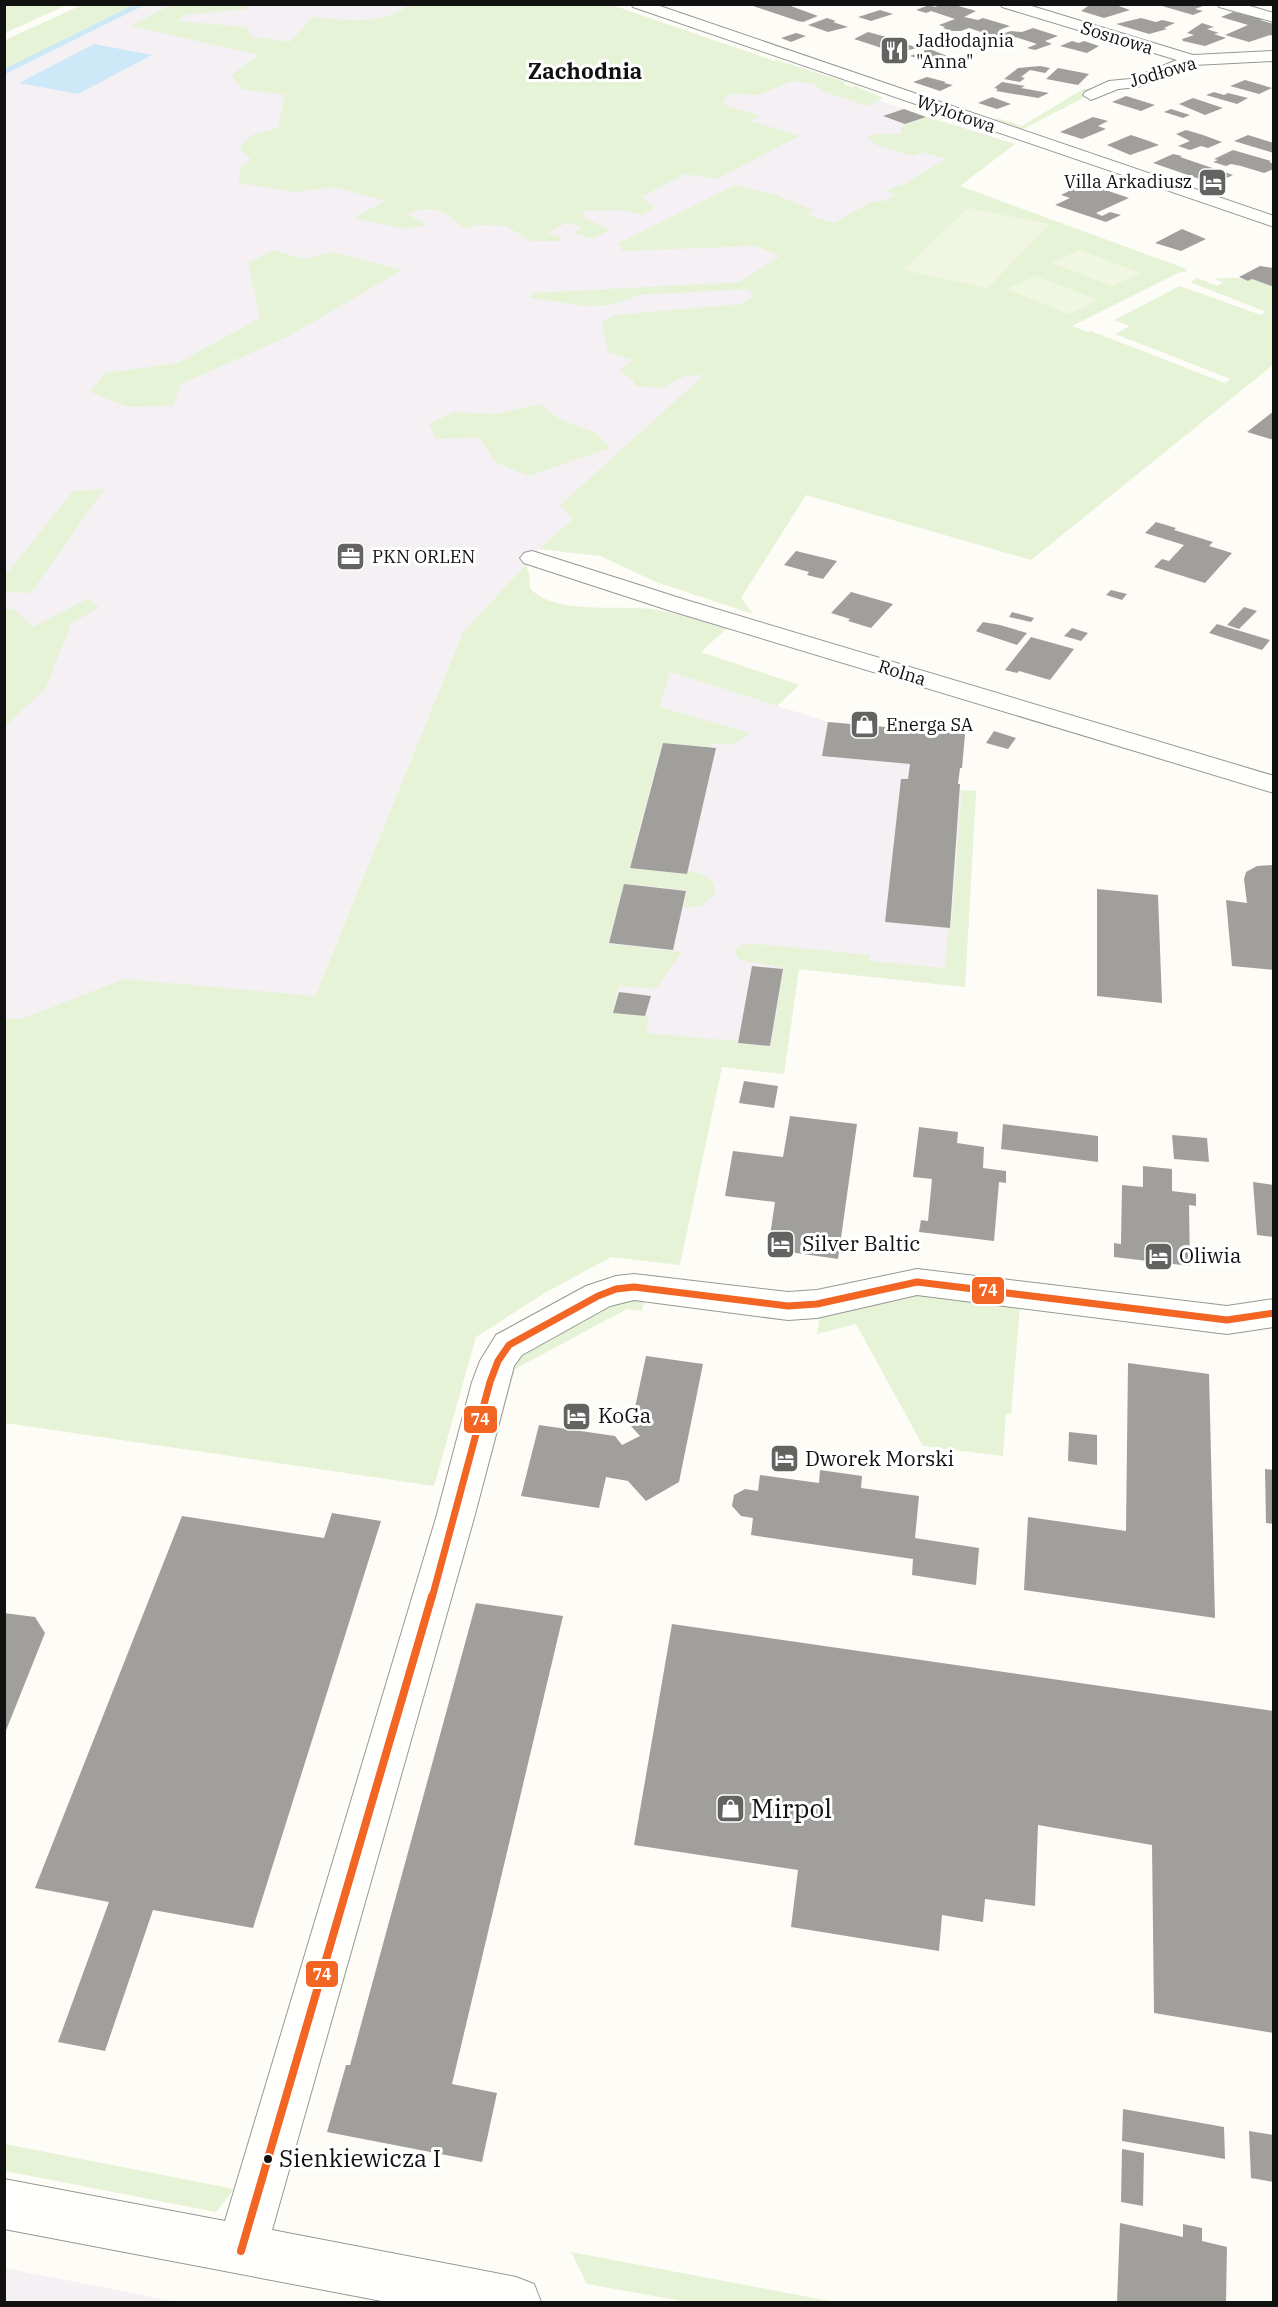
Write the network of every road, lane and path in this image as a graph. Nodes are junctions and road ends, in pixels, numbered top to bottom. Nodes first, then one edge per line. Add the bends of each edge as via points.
1 (638, 4) edge
2 (1007, 4) edge
3 (1224, 4) edge
4 (1274, 18) edge
5 (1274, 56) edge
6 (1192, 60) junction
7 (1091, 95) dead end
8 (1263, 200) dead end
9 (1240, 211) junction
10 (1274, 222) edge
11 (532, 558) dead end
12 (1274, 785) edge
13 (1274, 1313) edge
14 (4, 2204) edge
15 (241, 2251) junction
16 (516, 2302) edge

1 - 9 street, Wylotowa
2 - 6 street, Sosnowa
3 - 4 street
5 - 6 street, Jodłowa
6 - 7 street, Jodłowa via 1132,84 1115,84
8 - 9 street
9 - 10 street, Wylotowa
11 - 12 street, Rolna
13 - 15 street via 1227,1320 917,1282 817,1304 788,1306 634,1287 598,1296 509,1346 490,1382
14 - 15 street
15 - 16 street

